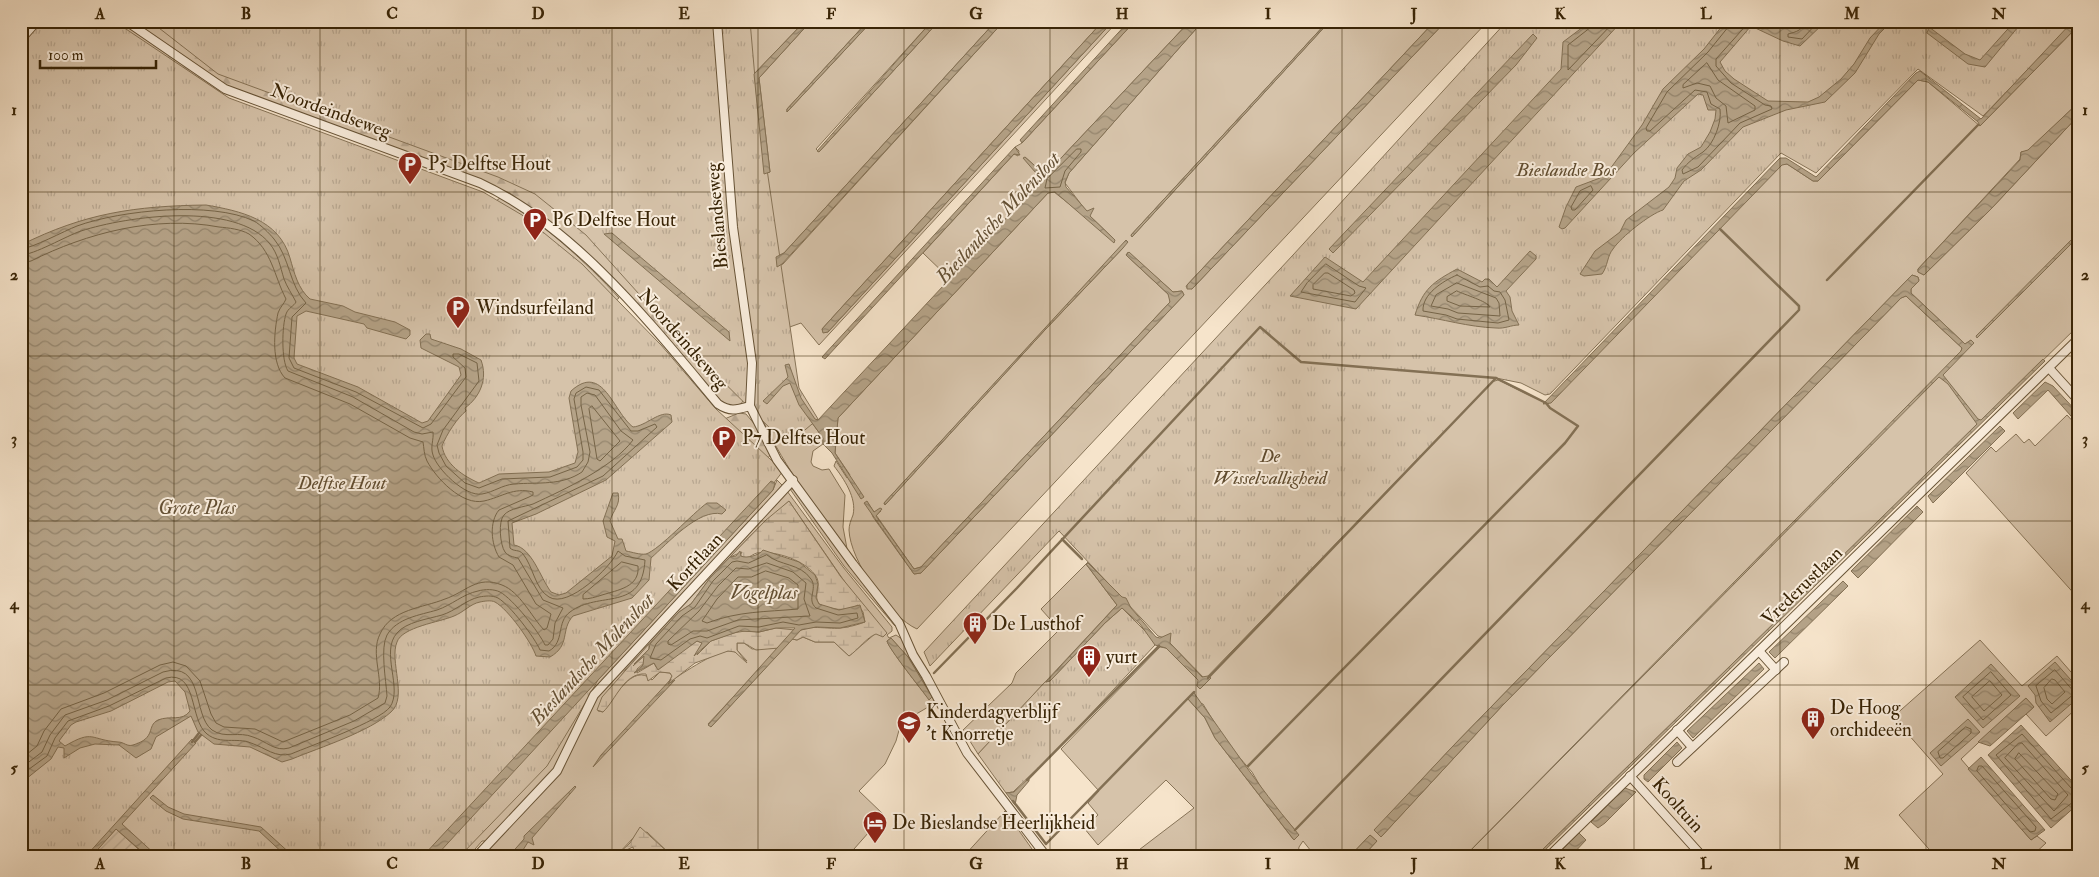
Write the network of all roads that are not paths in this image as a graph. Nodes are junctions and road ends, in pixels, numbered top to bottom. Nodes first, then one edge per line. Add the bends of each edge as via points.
1 (37, 21) edge
2 (126, 21) edge
3 (717, 21) edge
4 (21, 39) edge
5 (2078, 339) edge
6 (2048, 368) junction
7 (2078, 400) edge
8 (750, 406) junction
9 (793, 480) junction
10 (1759, 651) junction
11 (1784, 662) dead end
12 (1776, 670) junction
13 (1677, 730) junction
14 (1692, 747) junction
15 (1677, 762) dead end
16 (1630, 776) junction
17 (477, 856) edge
18 (1046, 856) edge
19 (1549, 856) edge
20 (1702, 856) edge

1 - 4 street
2 - 8 street, Noordeindseweg via 225,89 480,183 516,202 567,241 625,296 718,404 733,411
3 - 8 street, Bieslandseweg via 733,227 752,362
5 - 6 street, Vrederustlaan
6 - 7 street
6 - 10 street, Vrederustlaan
8 - 9 street via 772,453
9 - 17 street, Korftlaan via 594,695 556,770
9 - 18 street via 896,618 968,753
10 - 12 street
10 - 13 street, Vrederustlaan
11 - 12 street
12 - 14 street
13 - 14 street
13 - 16 street, Vrederustlaan
14 - 15 street
16 - 19 street, Vrederustlaan
16 - 20 street, Kooltuin

